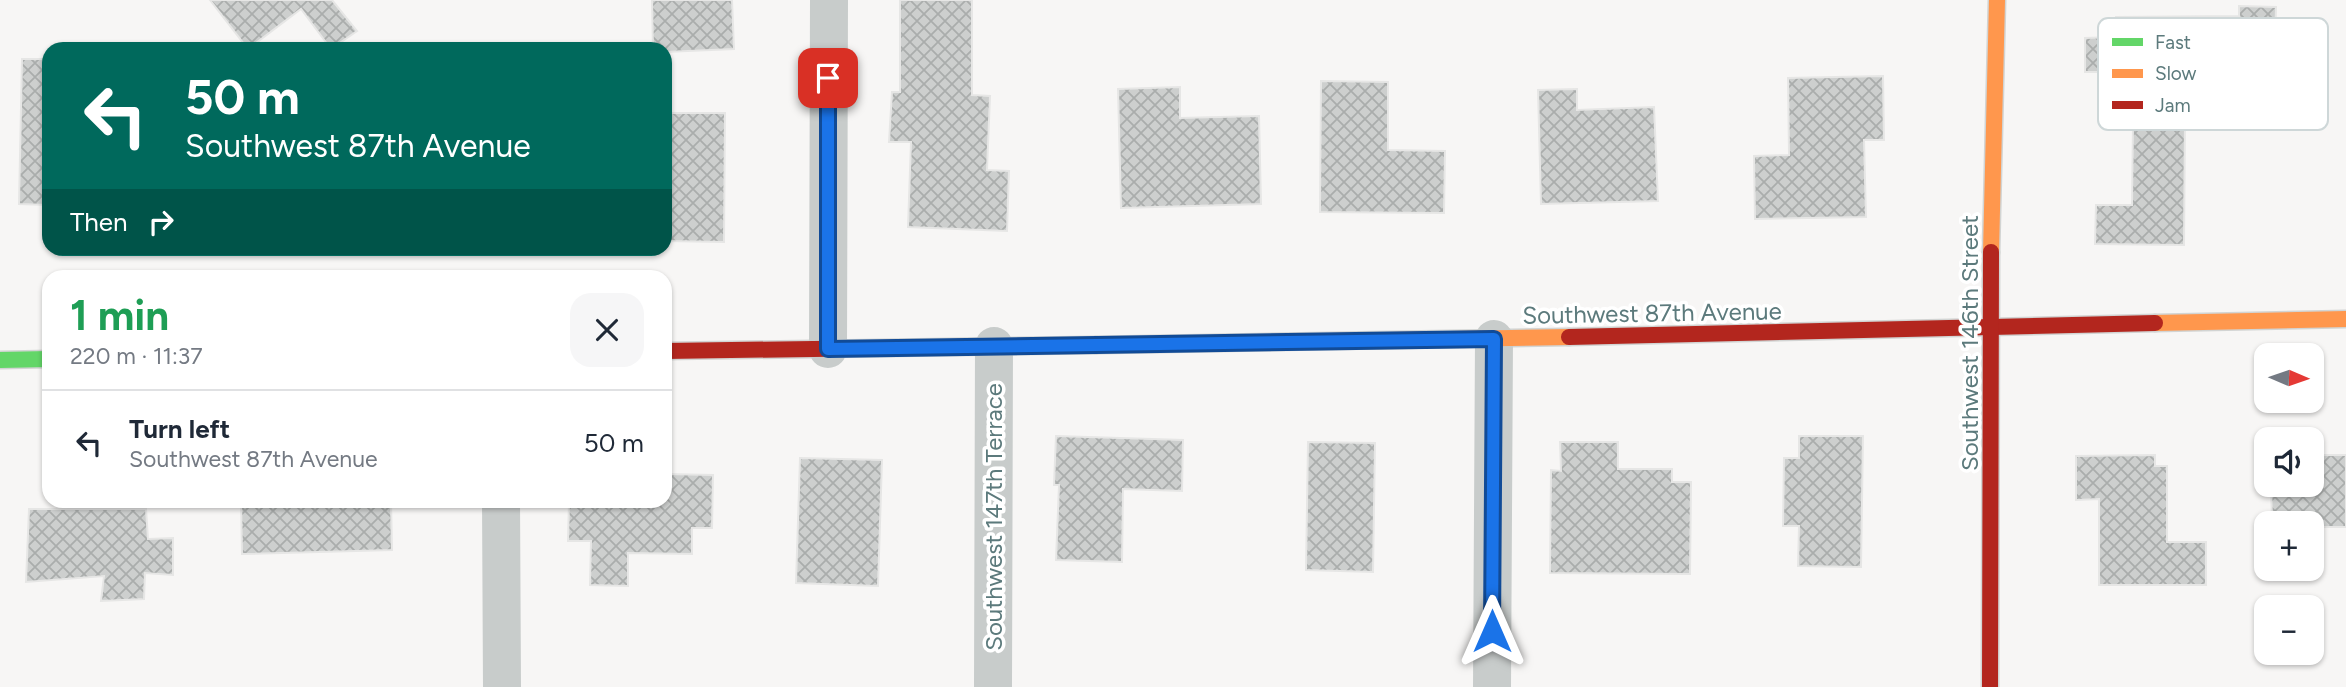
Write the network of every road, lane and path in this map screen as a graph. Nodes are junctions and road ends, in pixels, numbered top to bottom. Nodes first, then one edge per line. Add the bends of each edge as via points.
1 (829, 0) edge
2 (1997, 0) edge
3 (2346, 319) edge
4 (1993, 329) junction
5 (1494, 339) junction
6 (994, 346) junction
7 (828, 349) junction
8 (672, 351) edge
9 (42, 359) edge
10 (0, 360) edge
11 (501, 508) edge
12 (502, 687) edge
13 (993, 687) edge
14 (1492, 687) edge
15 (1990, 687) edge

1 - 7 street
2 - 4 street, Southwest 146th Street
3 - 4 street, Southwest 87th Avenue
4 - 5 street, Southwest 87th Avenue
4 - 15 street, Southwest 146th Street
5 - 6 street, Southwest 87th Avenue
5 - 14 street
6 - 7 street, Southwest 87th Avenue
6 - 13 street, Southwest 147th Terrace
7 - 8 street, Southwest 87th Avenue
9 - 10 street
11 - 12 street

